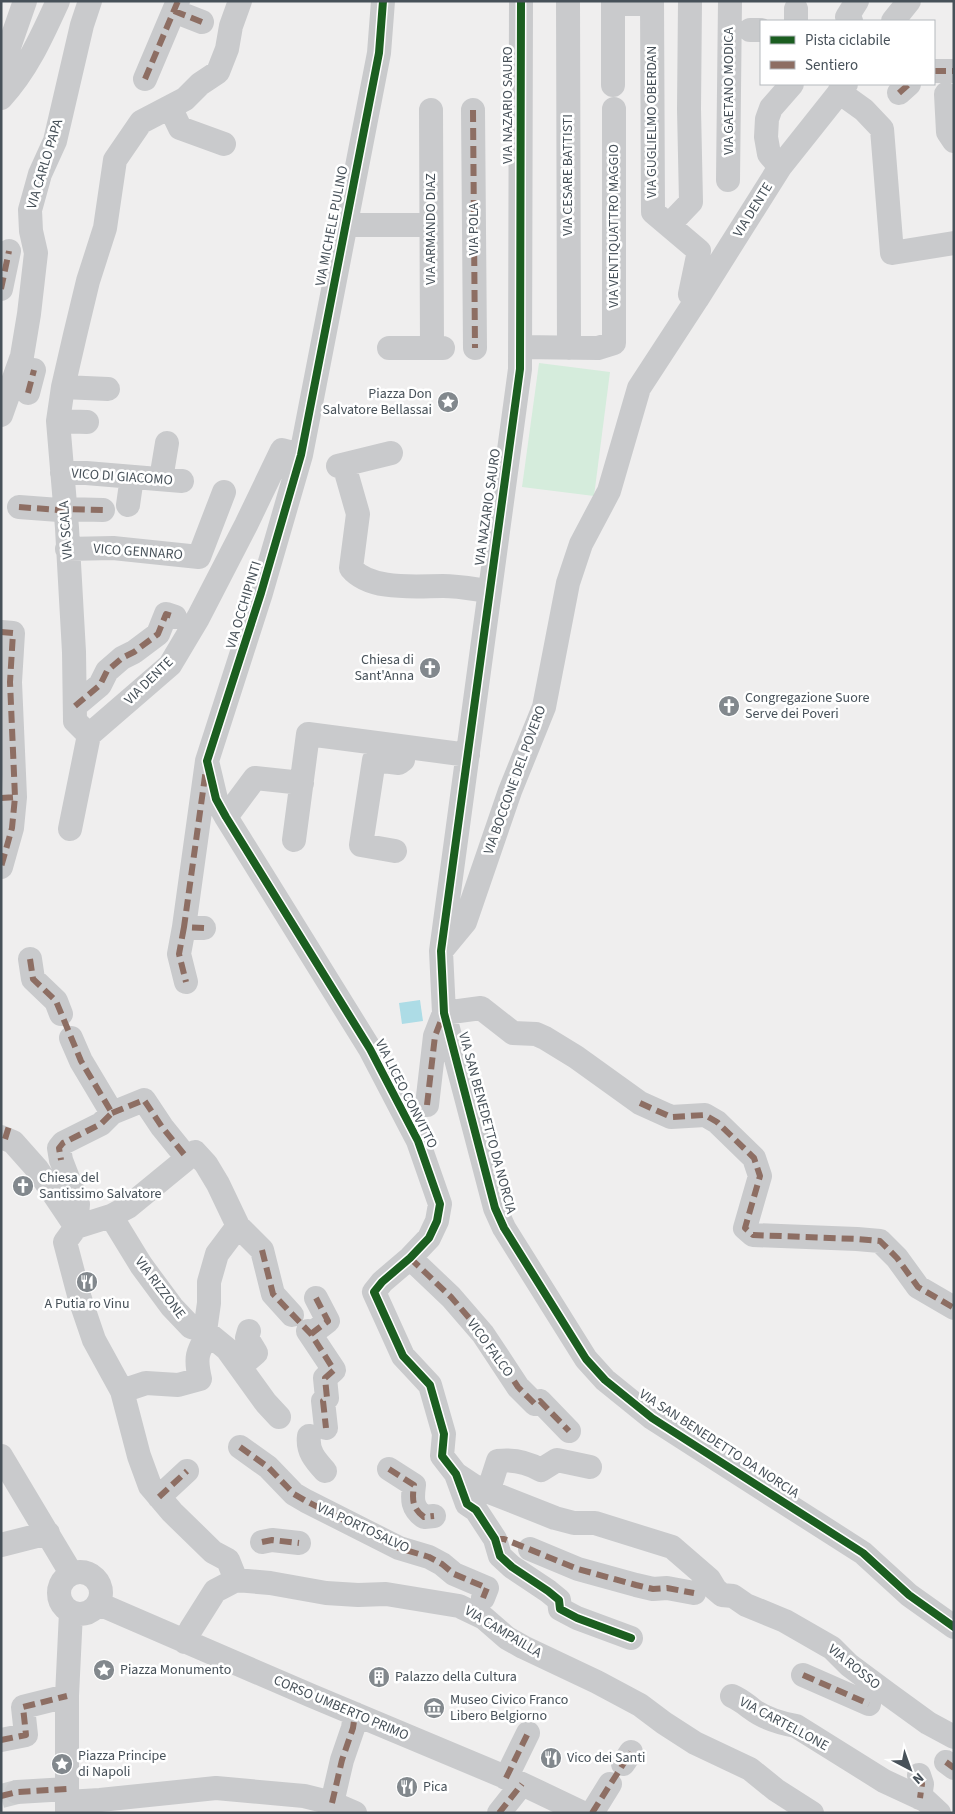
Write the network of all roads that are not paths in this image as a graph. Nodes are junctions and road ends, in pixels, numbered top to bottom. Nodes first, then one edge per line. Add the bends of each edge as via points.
1 (25, 1) edge
2 (58, 1) edge
3 (90, 1) edge
4 (383, 1) edge
5 (521, 1) edge
6 (568, 1) edge
7 (690, 1) edge
8 (730, 1) edge
9 (909, 1) edge
10 (613, 3) edge
11 (652, 3) edge
12 (176, 6) edge
13 (237, 8) edge
14 (895, 20) edge
15 (202, 22) dead end
16 (1, 70) edge
17 (954, 70) edge
18 (935, 71) edge
19 (145, 79) dead end
20 (613, 85) dead end
21 (791, 85) edge
22 (842, 88) edge
23 (946, 94) dead end
24 (1, 98) edge
25 (170, 107) junction
26 (709, 108) junction
27 (614, 109) dead end
28 (664, 109) dead end
29 (431, 110) dead end
30 (474, 110) dead end
31 (954, 141) edge
32 (224, 144) dead end
33 (780, 167) junction
34 (728, 180) dead end
35 (669, 225) junction
36 (346, 226) junction
37 (431, 226) junction
38 (954, 243) edge
39 (9, 251) dead end
40 (1, 289) edge
41 (697, 299) junction
42 (520, 347) junction
43 (390, 348) dead end
44 (475, 348) dead end
45 (569, 348) junction
46 (34, 370) dead end
47 (63, 387) junction
48 (108, 389) dead end
49 (28, 393) dead end
50 (1, 415) edge
51 (58, 421) junction
52 (87, 422) dead end
53 (168, 443) dead end
54 (391, 454) dead end
55 (301, 455) junction
56 (62, 473) junction
57 (132, 477) junction
58 (224, 492) dead end
59 (128, 505) dead end
60 (19, 507) dead end
61 (65, 509) junction
62 (103, 510) dead end
63 (67, 549) junction
64 (489, 591) junction
65 (175, 617) dead end
66 (1, 632) edge
67 (75, 706) junction
68 (90, 735) junction
69 (419, 749) junction
70 (468, 755) junction
71 (207, 761) junction
72 (302, 783) junction
73 (8, 798) edge
74 (226, 818) junction
75 (70, 829) dead end
76 (294, 840) dead end
77 (395, 851) dead end
78 (1, 867) edge
79 (441, 951) junction
80 (30, 959) dead end
81 (186, 982) dead end
82 (444, 1013) junction
83 (62, 1014) dead end
84 (71, 1038) dead end
85 (427, 1105) dead end
86 (112, 1113) junction
87 (5, 1134) edge
88 (187, 1158) junction
89 (111, 1216) junction
90 (238, 1226) junction
91 (76, 1227) junction
92 (410, 1258) junction
93 (316, 1298) dead end
94 (954, 1308) edge
95 (304, 1326) junction
96 (250, 1332) dead end
97 (206, 1333) junction
98 (240, 1366) junction
99 (122, 1391) junction
100 (279, 1417) dead end
101 (569, 1431) dead end
102 (240, 1447) dead end
103 (1, 1456) edge
104 (590, 1467) dead end
105 (389, 1469) dead end
106 (188, 1471) dead end
107 (325, 1471) dead end
108 (456, 1474) junction
109 (488, 1492) junction
110 (159, 1498) junction
111 (434, 1516) dead end
112 (48, 1533) junction
113 (262, 1542) dead end
114 (299, 1543) dead end
115 (514, 1544) junction
116 (1, 1545) edge
117 (71, 1573) junction
118 (236, 1580) junction
119 (694, 1593) dead end
120 (98, 1604) junction
121 (479, 1608) junction
122 (70, 1612) junction
123 (954, 1627) edge
124 (632, 1638) dead end
125 (185, 1642) junction
126 (803, 1674) dead end
127 (67, 1696) junction
128 (732, 1696) dead end
129 (869, 1704) dead end
130 (355, 1714) junction
131 (528, 1733) dead end
132 (954, 1737) edge
133 (6, 1739) edge
134 (919, 1774) dead end
135 (514, 1781) junction
136 (610, 1784) dead end
137 (18, 1792) tunnel mouth
138 (920, 1798) junction
139 (67, 1801) edge
140 (332, 1803) junction
141 (158, 1804) edge
142 (355, 1813) edge
143 (500, 1813) edge
144 (583, 1813) edge
145 (592, 1813) edge
146 (812, 1813) edge
147 (939, 1813) edge

1 - 16 street
2 - 24 street via 16,82
3 - 50 street, VIA CARLO PAPA via 55,141 40,174 30,210 30,231 36,253 29,314 22,356
4 - 36 street, VIA MICHELE PULINO via 379,53
5 - 42 street, VIA NAZARIO SAURO
6 - 45 street, VIA CESARE BATTISTI
7 - 26 street
8 - 26 street, VIA GAETANO MODICA
9 - 14 street
10 - 11 street
10 - 20 street
11 - 35 street, VIA GUGLIELMO OBERDAN via 653,212
12 - 15 street
12 - 19 street
13 - 25 street, VIA SCALA via 218,72
17 - 18 street
21 - 33 street via 771,108 767,119 769,154
22 - 33 street, VIA DENTE
22 - 38 street via 882,129 892,253
23 - 31 street via 948,132
25 - 32 street via 180,128
25 - 47 street, VIA SCALA via 141,122 114,160 105,228 88,281
26 - 28 street
26 - 34 street, VIA GAETANO MODICA
26 - 35 street via 690,202
27 - 45 street, VIA VENTIQUATTRO MAGGIO via 614,343 598,348
29 - 37 street, VIA ARMANDO DIAZ
30 - 44 street, VIA POLA
33 - 41 street, VIA DENTE
35 - 41 street, VIA GUGLIELMO OBERDAN via 699,251 690,294
36 - 37 street
36 - 55 street, VIA MICHELE PULINO
37 - 43 street, VIA ARMANDO DIAZ via 437,348
39 - 40 street
41 - 79 street, VIA BOCCONE DEL POVERO via 639,388 609,491 581,544 568,583 544,708 510,791 465,922
42 - 45 street
42 - 64 street, VIA NAZARIO SAURO via 520,369
46 - 49 street
47 - 48 street
47 - 51 street, VIA SCALA
51 - 52 street
51 - 56 street, VIA SCALA
53 - 57 street, VICO DI GIACOMO via 171,480
54 - 64 street via 341,466 358,514 350,568 378,584
55 - 68 street, VIA DENTE via 282,450 198,618 170,665
55 - 71 street, VIA OCCHIPINTI
56 - 57 street, VICO DI GIACOMO
56 - 61 street, VIA SCALA
57 - 59 street
58 - 63 street, VICO GENNARO via 199,557 113,548
60 - 61 street
61 - 62 street
61 - 63 street, VIA SCALA
63 - 67 street, VIA SCALA
64 - 70 street, VIA NAZARIO SAURO
65 - 67 street via 166,614 158,634 107,671 100,685
66 - 73 street via 12,634
67 - 68 street, VIA SCALA via 75,721
68 - 75 street
69 - 70 street
69 - 72 street via 308,734
69 - 77 street via 399,763 374,760 361,845
70 - 79 street, VIA NAZARIO SAURO
71 - 74 street, VIA LICEO CONVITTO via 216,799
71 - 81 street, VIA OCCHIPINTI via 194,928 179,954
72 - 74 street via 255,778
72 - 76 street
73 - 78 street via 12,828
74 - 92 street, VIA LICEO CONVITTO via 370,1049 418,1141 440,1204 437,1221 428,1238
79 - 82 street, VIA NAZARIO SAURO
80 - 83 street via 33,978 56,1001
82 - 85 street via 435,1036
82 - 94 street via 481,1008 513,1033 536,1034 545,1038 640,1104 671,1117 705,1115 717,1122 754,1158 760,1176 745,1228 753,1235 880,1241 918,1286
82 - 123 street, VIA SAN BENEDETTO DA NORCIA via 498,1215 586,1359 605,1380 652,1418 863,1553 909,1595
84 - 86 street
86 - 88 street via 144,1100
86 - 91 street via 101,1124 59,1148 78,1204
87 - 91 street via 37,1169
88 - 89 street via 128,1207
88 - 90 street via 195,1152 206,1164
89 - 91 street
89 - 97 street, VIA RIZZONE via 172,1308 191,1327
90 - 95 street via 262,1250 273,1294
90 - 97 street via 217,1254 209,1282
91 - 99 street via 65,1242 80,1299 94,1340
92 - 101 street, VICO FALCO via 484,1334 518,1387 535,1404 540,1401
92 - 108 street, VIA LICEO CONVITTO via 374,1292 404,1356 430,1385 444,1434 442,1456
93 - 95 street via 328,1321
95 - 107 street via 334,1370 325,1378 327,1398 323,1401 318,1432 308,1445 314,1459
96 - 98 street via 247,1338 256,1353
97 - 98 street, VIA RIZZONE via 227,1349
97 - 99 street via 196,1362 200,1379 178,1385 146,1384
98 - 100 street, VIA RIZZONE
99 - 110 street via 139,1456 150,1486
102 - 121 street, VIA PORTOSALVO via 268,1466 294,1494 306,1501 487,1588
103 - 112 street
104 - 109 street via 557,1460 541,1470 512,1459 498,1461
105 - 111 street via 414,1485 411,1502 418,1513 424,1517
106 - 110 street
108 - 109 street
108 - 115 street, VIA LICEO CONVITTO via 467,1504
109 - 132 street, VIA ROSSO via 555,1518 574,1523 595,1523 672,1547 722,1595 733,1596 785,1621 832,1648 888,1694
110 - 118 street via 214,1552 228,1560
112 - 116 street
112 - 117 street
113 - 114 street
115 - 119 street via 571,1566 636,1585
115 - 124 street, VIA LICEO CONVITTO via 500,1556 559,1600 560,1609
117 - 120 street via 86,1572 93,1576 101,1589
117 - 122 street via 59,1588 63,1606
118 - 121 street, VIA CAMPAILLA via 326,1593 386,1594
118 - 125 street via 215,1591
120 - 122 street via 86,1613
120 - 125 street, CORSO UMBERTO PRIMO
121 - 146 street, VIA CAMPAILLA via 484,1618 523,1648 640,1705 695,1743 750,1769
122 - 127 street
125 - 130 street, CORSO UMBERTO PRIMO
126 - 129 street
127 - 133 street via 23,1707 26,1735
127 - 139 street
128 - 138 street, VIA CARTELLONE via 779,1723 796,1726 884,1781
130 - 135 street, CORSO UMBERTO PRIMO
130 - 140 street
131 - 135 street
134 - 138 street via 922,1784
135 - 143 street
135 - 144 street, CORSO UMBERTO PRIMO
136 - 145 street
137 - 139 street
138 - 147 street, VIA CARTELLONE
139 - 141 street
140 - 141 street via 304,1796 216,1788
140 - 142 street

